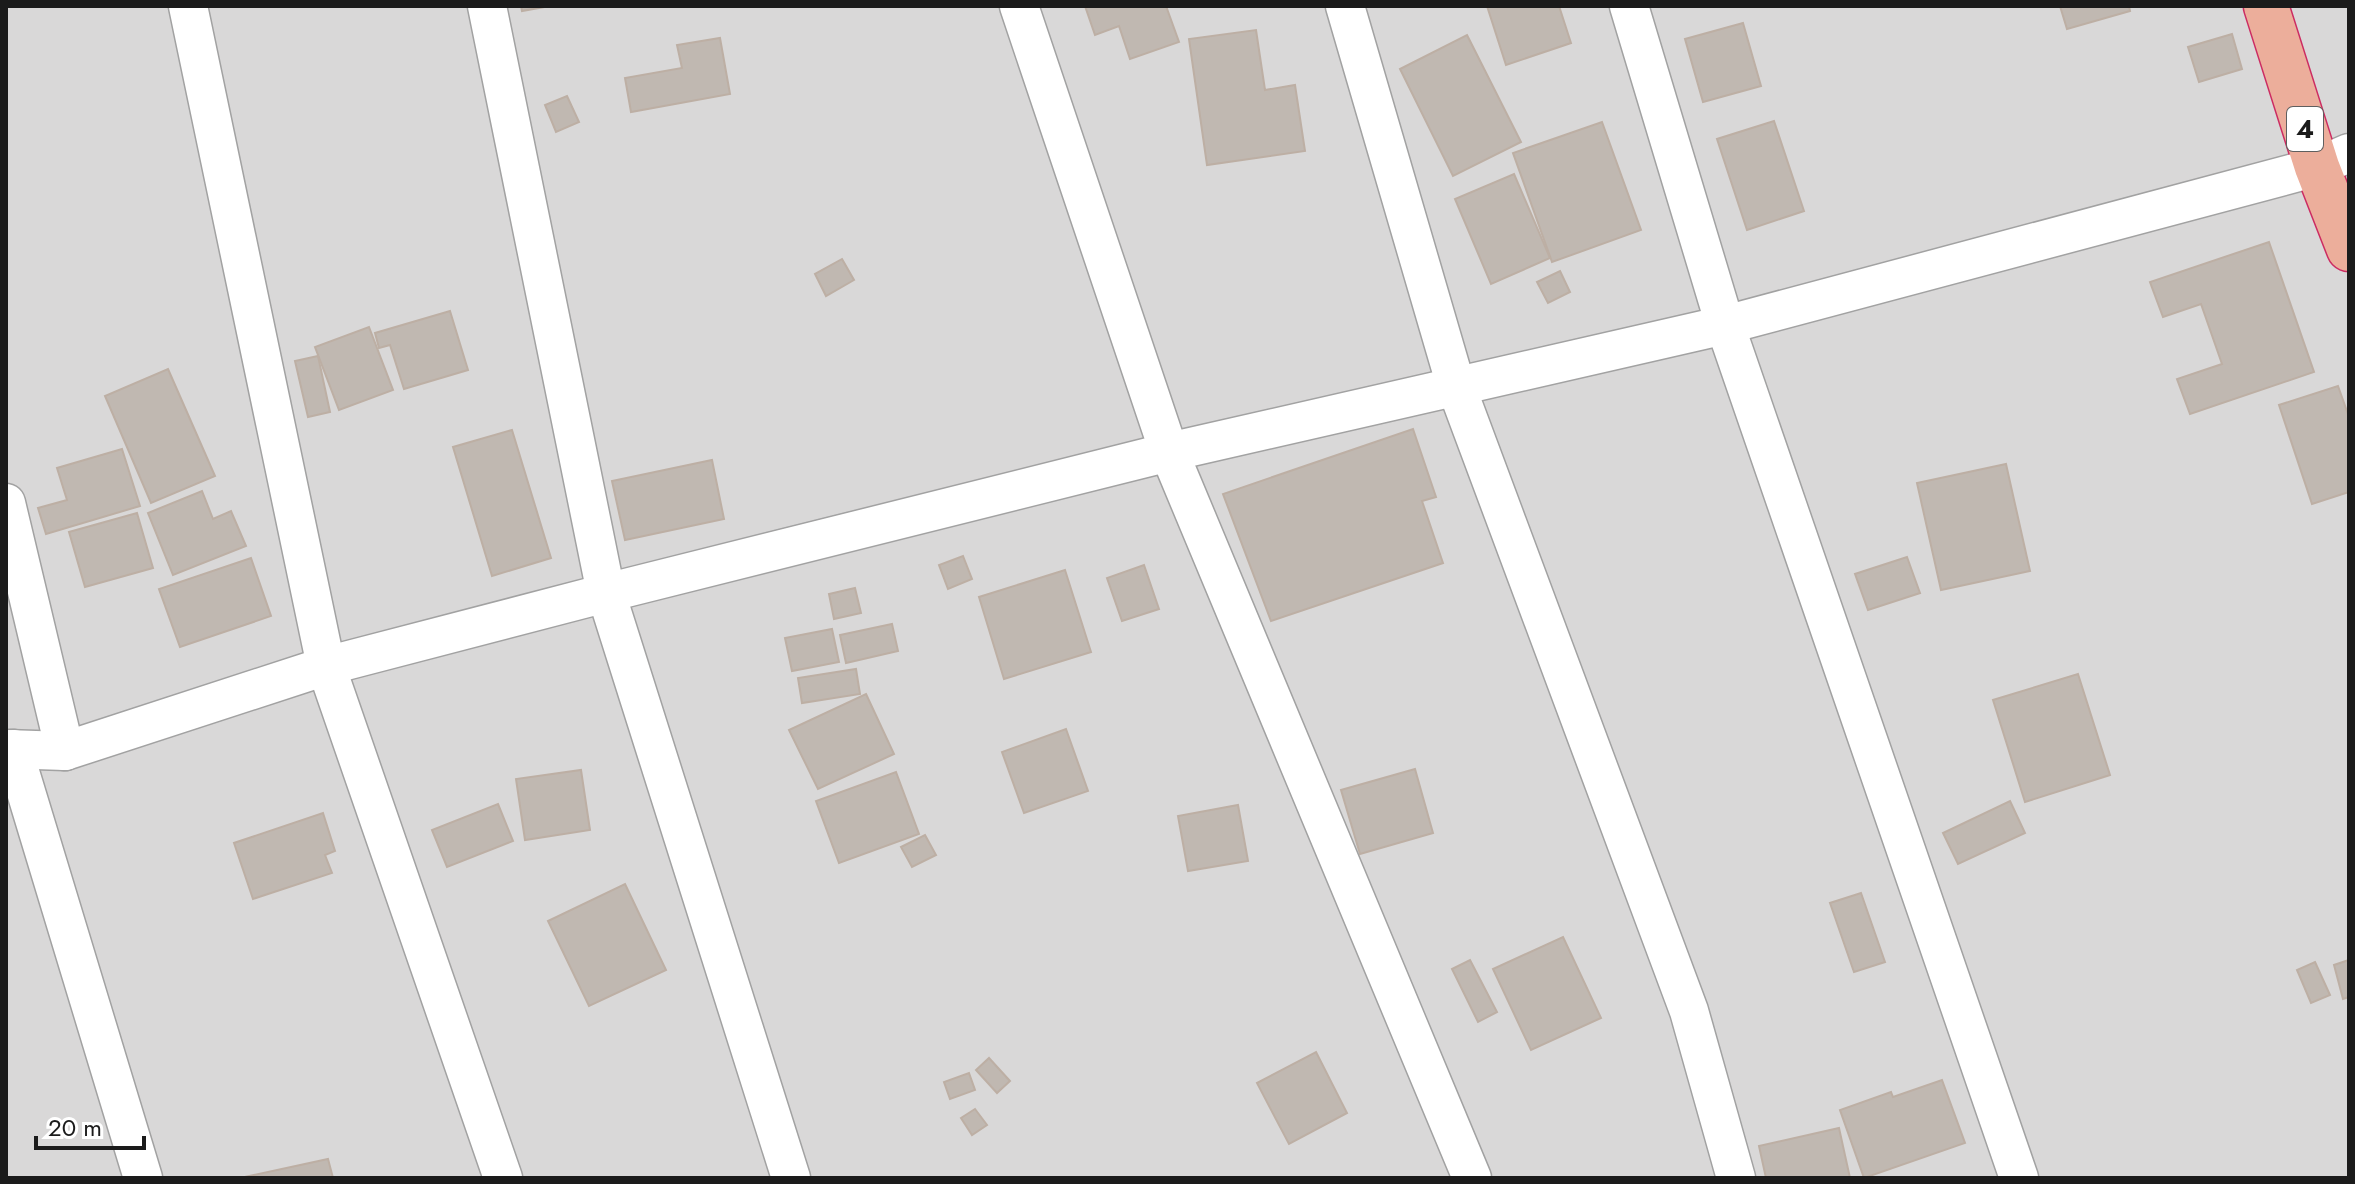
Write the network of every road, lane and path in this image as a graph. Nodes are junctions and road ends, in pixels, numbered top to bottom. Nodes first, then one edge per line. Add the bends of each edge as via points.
1 (188, 6) edge
2 (487, 6) edge
3 (1019, 6) edge
4 (1345, 6) edge
5 (1629, 6) edge
6 (2266, 6) edge
7 (2333, 160) edge
8 (2349, 249) edge
9 (1725, 325) junction
10 (1456, 386) junction
11 (1169, 452) junction
12 (6, 503) edge
13 (606, 593) junction
14 (326, 666) junction
15 (9, 749) edge
16 (65, 751) junction
17 (143, 1178) edge
18 (503, 1178) edge
19 (791, 1178) edge
20 (1472, 1178) edge
21 (1736, 1178) edge
22 (2019, 1178) edge

1 - 14 street
2 - 13 street
3 - 11 street
4 - 10 street
5 - 9 street
6 - 7 highway, 4
7 - 8 highway, 4
7 - 9 street
9 - 10 street
9 - 22 street
10 - 11 street
10 - 21 street via 1689,1011
11 - 13 street
11 - 20 street
12 - 16 street
13 - 14 street
13 - 19 street
14 - 16 street
14 - 18 street
15 - 16 street
15 - 17 street

